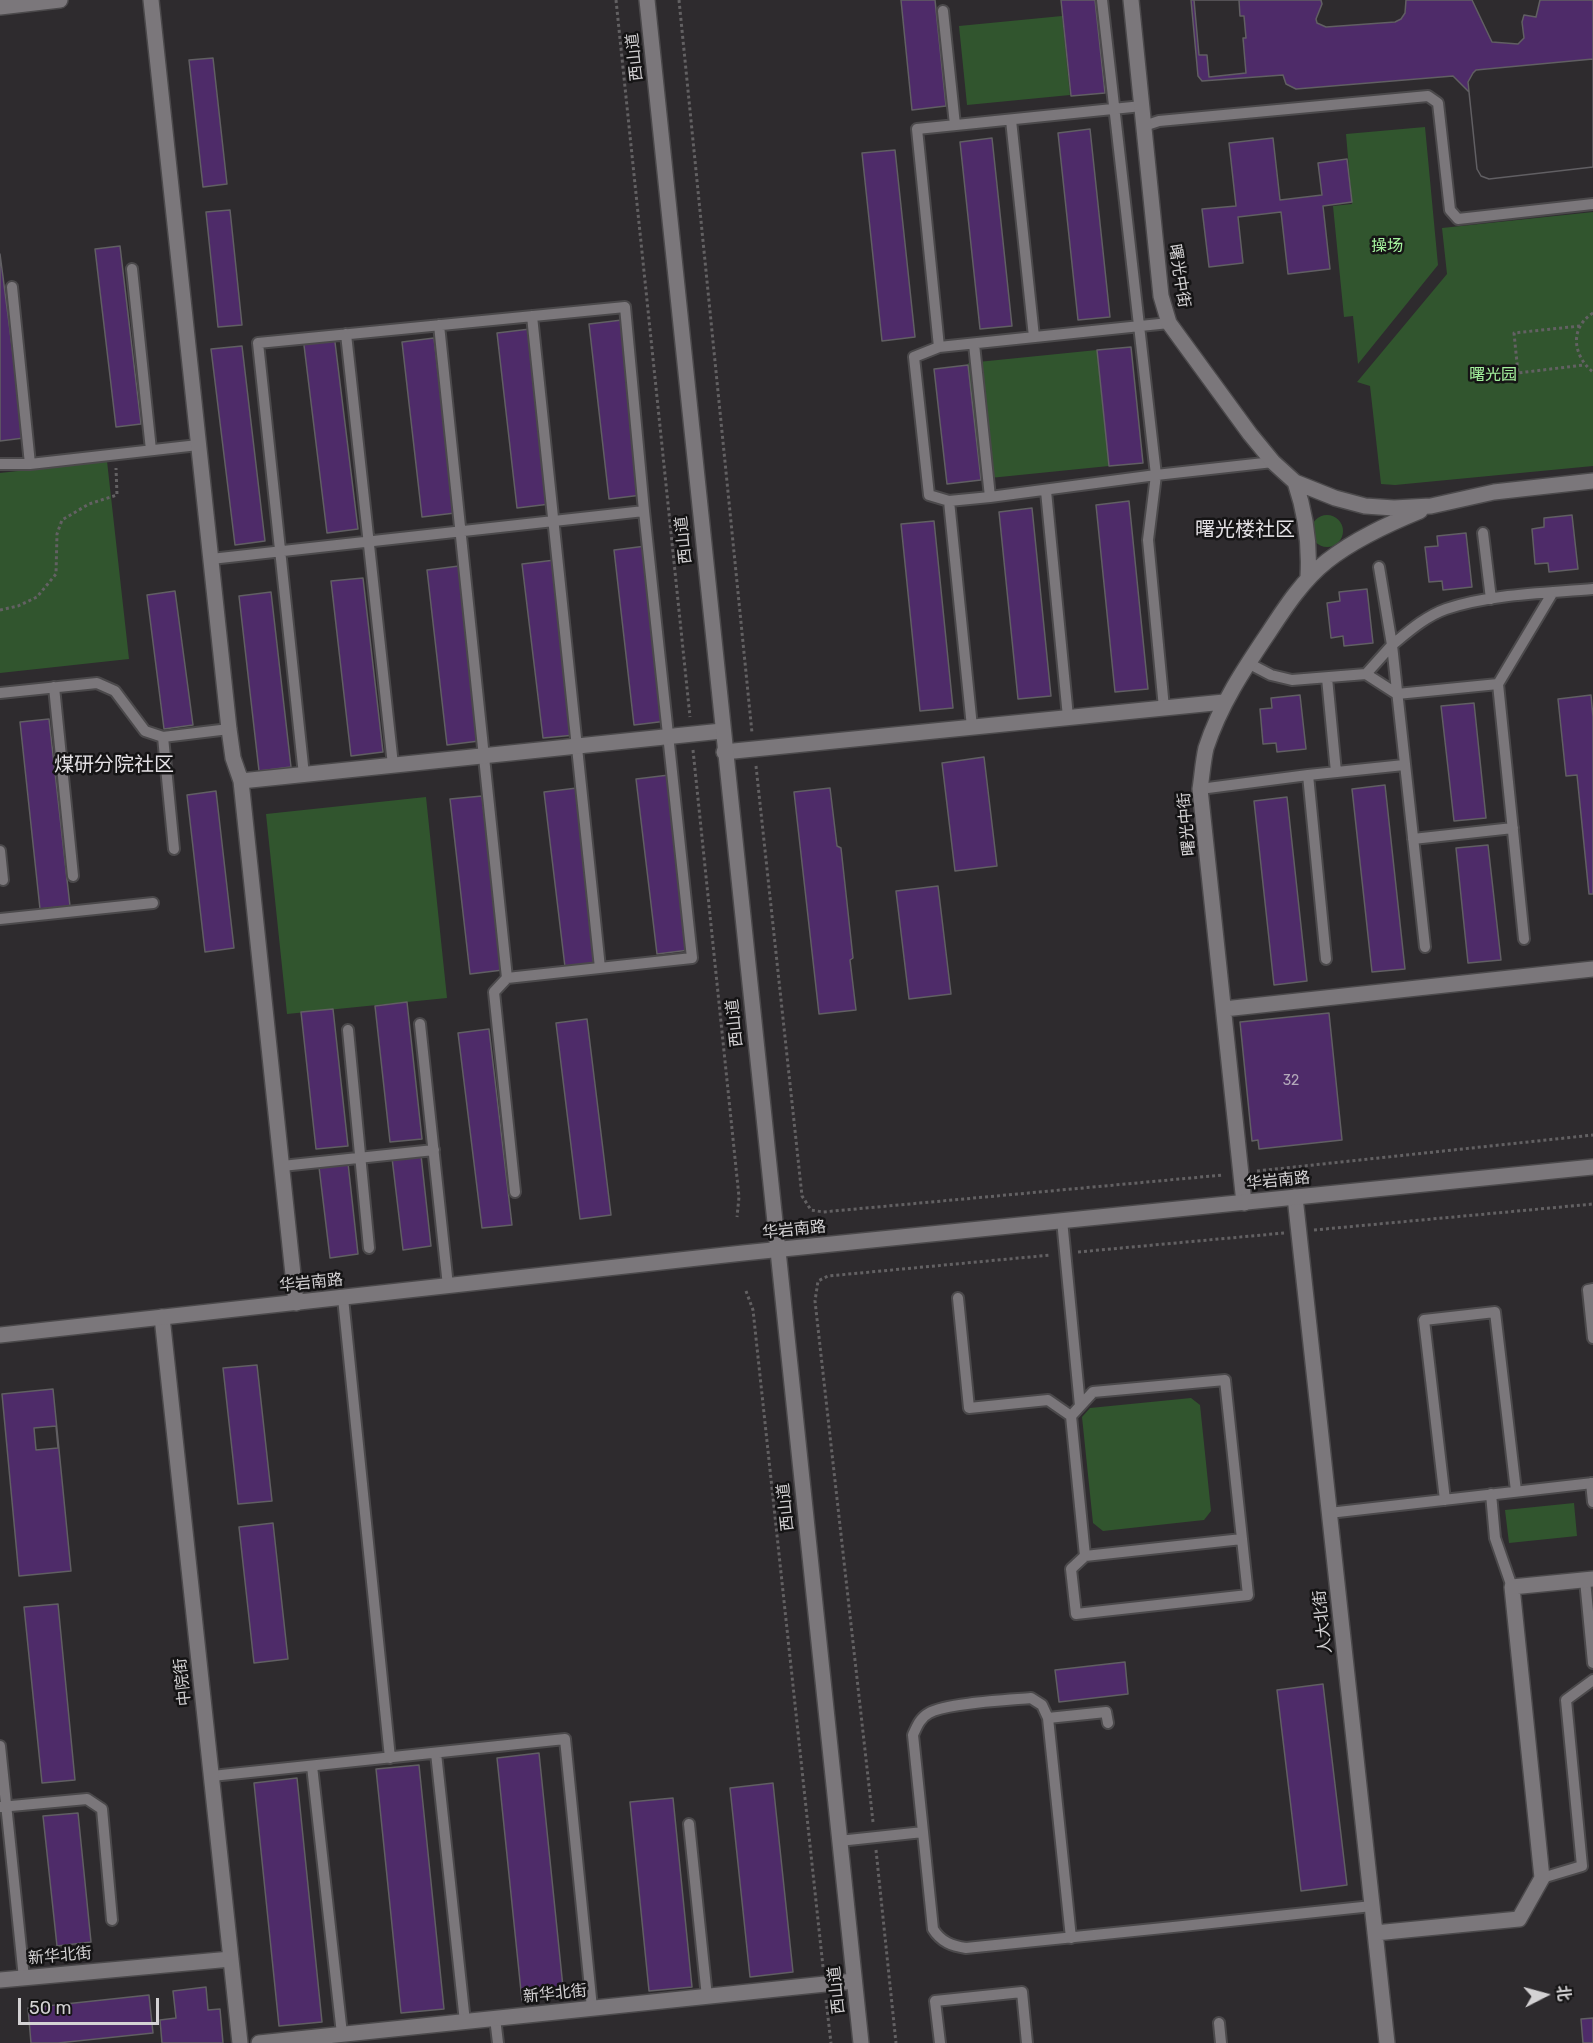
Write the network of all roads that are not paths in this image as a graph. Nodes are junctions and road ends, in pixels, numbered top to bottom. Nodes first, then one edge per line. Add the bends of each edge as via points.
1 (60, 0) edge
2 (151, 0) edge
3 (647, 0) edge
4 (1102, 0) edge
5 (1131, 0) edge
6 (0, 7) edge
7 (943, 12) dead end
8 (1142, 106) junction
9 (1114, 108) junction
10 (1011, 120) junction
11 (955, 126) junction
12 (1144, 126) junction
13 (1593, 204) edge
14 (1593, 210) edge
15 (132, 268) dead end
16 (12, 287) dead end
17 (532, 316) junction
18 (1169, 323) junction
19 (439, 325) junction
20 (1139, 325) junction
21 (346, 334) junction
22 (1034, 337) junction
23 (974, 345) junction
24 (939, 347) junction
25 (198, 445) junction
26 (151, 450) junction
27 (1273, 462) junction
28 (0, 464) edge
29 (30, 464) junction
30 (1156, 475) junction
31 (1593, 481) edge
32 (1295, 482) junction
33 (1046, 491) junction
34 (990, 497) junction
35 (949, 501) junction
36 (1431, 506) junction
37 (644, 511) junction
38 (553, 520) junction
39 (460, 530) junction
40 (1483, 533) dead end
41 (368, 541) junction
42 (280, 550) junction
43 (211, 559) junction
44 (1379, 567) dead end
45 (1308, 577) junction
46 (1593, 589) edge
47 (1552, 592) junction
48 (1491, 599) junction
49 (1392, 645) junction
50 (1248, 663) junction
51 (1366, 674) junction
52 (1327, 678) junction
53 (1498, 684) junction
54 (54, 687) junction
55 (0, 693) edge
56 (1397, 694) junction
57 (1224, 702) junction
58 (1164, 708) junction
59 (1068, 717) junction
60 (972, 727) junction
61 (230, 729) junction
62 (722, 731) junction
63 (163, 737) junction
64 (668, 737) junction
65 (577, 746) junction
66 (724, 752) junction
67 (484, 756) junction
68 (393, 765) junction
69 (1404, 765) junction
70 (1336, 772) junction
71 (304, 775) junction
72 (1308, 775) junction
73 (241, 781) junction
74 (1200, 789) junction
75 (1513, 828) junction
76 (1413, 839) junction
77 (174, 849) dead end
78 (0, 851) edge
79 (73, 876) dead end
80 (3, 880) dead end
81 (153, 903) dead end
82 (0, 919) edge
83 (1524, 939) dead end
84 (1425, 947) dead end
85 (1326, 959) dead end
86 (600, 968) junction
87 (1593, 969) edge
88 (507, 978) junction
89 (1224, 1009) junction
90 (420, 1024) dead end
91 (348, 1030) dead end
92 (434, 1150) junction
93 (360, 1158) junction
94 (282, 1166) junction
95 (1593, 1167) edge
96 (515, 1192) dead end
97 (1295, 1197) junction
98 (1244, 1203) junction
99 (1062, 1220) junction
100 (369, 1248) dead end
101 (777, 1250) junction
102 (448, 1286) junction
103 (1593, 1289) edge
104 (343, 1298) junction
105 (958, 1298) dead end
106 (296, 1303) junction
107 (162, 1317) junction
108 (0, 1335) edge
109 (1593, 1338) edge
110 (1080, 1406) junction
111 (1071, 1416) junction
112 (1592, 1483) edge
113 (1516, 1491) junction
114 (1491, 1494) junction
115 (1445, 1500) junction
116 (1593, 1502) edge
117 (1329, 1513) junction
118 (1242, 1539) junction
119 (1085, 1556) junction
120 (1589, 1580) edge
121 (1512, 1587) junction
122 (1593, 1663) edge
123 (1593, 1680) edge
124 (1048, 1718) junction
125 (1108, 1723) dead end
126 (0, 1746) edge
127 (436, 1753) junction
128 (390, 1758) junction
129 (312, 1766) junction
130 (212, 1776) junction
131 (3, 1807) edge
132 (689, 1824) dead end
133 (923, 1832) junction
134 (839, 1841) junction
135 (1542, 1878) junction
136 (1372, 1906) junction
137 (112, 1920) dead end
138 (1375, 1933) junction
139 (1071, 1938) junction
140 (231, 1959) junction
141 (24, 1978) junction
142 (0, 1980) edge
143 (854, 1982) junction
144 (707, 1997) junction
145 (592, 2008) junction
146 (495, 2018) junction
147 (465, 2022) junction
148 (1220, 2023) dead end
149 (342, 2034) junction
150 (240, 2043) edge
151 (259, 2043) edge
152 (498, 2043) edge
153 (861, 2043) edge
154 (940, 2043) edge
155 (1027, 2043) edge
156 (1221, 2043) edge
157 (1387, 2043) edge

1 - 6 street
2 - 25 street
3 - 62 street, 西山道
4 - 9 lane
5 - 8 street, 曙光中街
7 - 11 lane
8 - 9 lane
8 - 12 street, 曙光中街
9 - 10 lane
9 - 20 lane
10 - 11 lane
10 - 22 lane
11 - 24 lane via 917,129
12 - 13 lane via 1428,96 1438,103 1450,210 1458,219
12 - 14 lane via 1157,129 1424,102 1433,106 1445,212 1456,225
12 - 18 street, 曙光中街 via 1161,296
15 - 26 lane
16 - 29 lane
17 - 19 lane
17 - 37 lane via 625,307
17 - 38 lane
18 - 20 lane
18 - 27 street, 曙光中街
19 - 21 lane
19 - 39 lane
20 - 22 lane
20 - 30 lane
21 - 41 lane
21 - 42 lane via 258,343
22 - 23 lane
23 - 24 lane
23 - 34 lane
24 - 35 lane via 914,357 929,495
25 - 26 lane
25 - 43 street
26 - 29 lane
27 - 30 lane
27 - 32 street, 曙光中街
28 - 29 lane
30 - 33 lane
30 - 58 lane via 1148,540
31 - 36 street, 曙光中街 via 1494,492
32 - 36 street, 曙光中街 via 1365,506
32 - 45 street via 1304,507 1310,547
33 - 34 lane
33 - 59 lane
34 - 35 lane
35 - 60 lane
36 - 45 street, 曙光中街 via 1381,527
37 - 38 lane
37 - 64 lane
38 - 39 lane
38 - 65 lane
39 - 41 lane
39 - 67 lane
40 - 48 lane
41 - 42 lane
41 - 68 lane
42 - 43 lane
42 - 71 lane
43 - 61 street
44 - 49 lane
45 - 50 street, 曙光中街
46 - 47 lane
47 - 48 lane
47 - 53 lane
48 - 49 lane via 1446,609 1416,625
49 - 51 lane
49 - 56 lane
50 - 52 lane via 1292,680
50 - 57 street, 曙光中街
51 - 52 lane
51 - 56 lane
52 - 70 lane
53 - 56 lane
53 - 75 lane
54 - 55 lane
54 - 63 lane via 97,683 115,690 145,731
54 - 79 lane
56 - 69 lane
57 - 58 street
57 - 74 street, 曙光中街 via 1206,750
58 - 59 street
59 - 60 street
60 - 66 street
61 - 63 lane
61 - 73 street via 233,758
62 - 64 street
62 - 66 street, 西山道
63 - 77 lane
64 - 65 street
64 - 86 lane via 692,958
65 - 67 street
65 - 86 lane
66 - 101 street, 西山道
67 - 68 street
67 - 88 lane
68 - 71 street
69 - 70 lane
69 - 76 lane
70 - 72 lane
71 - 73 street
72 - 74 lane
72 - 85 lane
73 - 94 street
74 - 89 street, 曙光中街
75 - 76 lane
75 - 83 lane
76 - 84 lane
78 - 80 lane
81 - 82 lane
86 - 88 lane
87 - 89 street
88 - 96 lane via 494,993
89 - 98 street, 曙光中街
90 - 92 lane
91 - 93 lane
92 - 93 lane
92 - 102 lane
93 - 94 lane
93 - 100 lane
94 - 106 street
95 - 97 street, 华岩南路
97 - 98 street, 华岩南路
97 - 117 street, 人大北街
98 - 99 street, 华岩南路
99 - 101 street, 华岩南路
99 - 110 lane
101 - 102 street, 华岩南路
101 - 134 street, 西山道
102 - 104 street, 华岩南路
103 - 109 lane via 1588,1290
104 - 106 street, 华岩南路
104 - 128 lane
105 - 111 lane via 969,1408 1048,1400
106 - 107 street, 华岩南路
107 - 108 street, 华岩南路
107 - 130 street, 中院街
110 - 111 lane
110 - 118 lane via 1093,1392 1225,1380
111 - 119 lane
112 - 113 lane
112 - 116 lane
113 - 114 lane
113 - 115 lane via 1495,1312 1424,1320
114 - 115 lane
114 - 121 lane via 1495,1538
115 - 117 lane
117 - 136 street, 人大北街
118 - 119 lane
118 - 119 lane via 1248,1595 1076,1614 1071,1569
120 - 121 street
120 - 122 lane
121 - 135 street
123 - 135 lane via 1566,1700 1582,1866
124 - 125 lane via 1106,1712
124 - 133 lane via 1042,1705 1031,1698 944,1707 928,1713 913,1735
124 - 139 lane
126 - 131 lane
127 - 128 lane
127 - 145 lane via 565,1739
127 - 147 lane
128 - 129 lane
129 - 130 lane
129 - 149 lane
130 - 140 street, 中院街
131 - 137 lane via 87,1799 102,1809
131 - 141 lane
132 - 144 lane
133 - 134 lane
133 - 139 lane via 933,1929 939,1938 966,1948
134 - 143 street, 西山道
135 - 138 street via 1518,1919
136 - 138 street, 人大北街
136 - 139 lane via 1129,1927
138 - 157 street, 人大北街
140 - 141 street, 新华北街
140 - 150 street, 中院街
141 - 142 street, 新华北街
143 - 144 street, 新华北街
143 - 153 street, 西山道
144 - 145 street, 新华北街
145 - 146 street, 新华北街
146 - 147 street, 新华北街
146 - 152 lane
147 - 149 street, 新华北街
148 - 156 lane
149 - 151 street, 新华北街
154 - 155 lane via 935,2001 1022,1992

